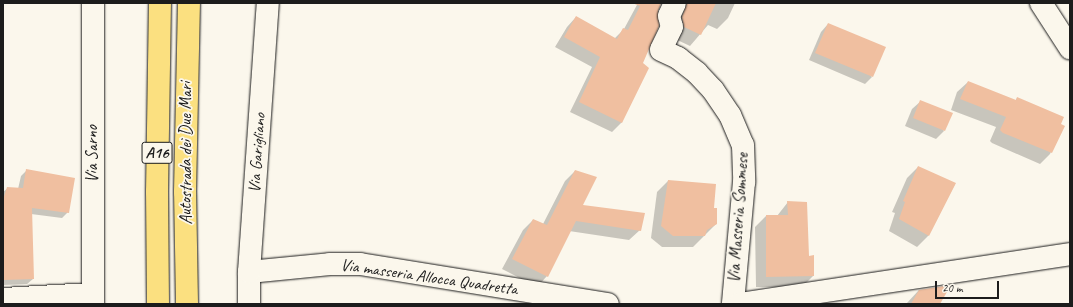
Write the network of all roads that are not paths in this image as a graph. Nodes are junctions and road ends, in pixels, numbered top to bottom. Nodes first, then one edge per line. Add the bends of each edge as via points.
1 (93, 3) edge
2 (160, 3) edge
3 (189, 3) edge
4 (268, 3) edge
5 (675, 3) edge
6 (1041, 3) edge
7 (1070, 48) edge
8 (1070, 254) edge
9 (249, 272) junction
10 (3, 299) edge
11 (92, 299) edge
12 (158, 304) edge
13 (187, 304) edge
14 (249, 304) edge
15 (608, 304) edge
16 (733, 304) edge
17 (740, 304) edge

1 - 11 street, Via Sarno
2 - 12 highway, Autostrada dei Due Mari / A16 via 156,192
3 - 13 highway, Autostrada dei Due Mari / A16 via 185,192
4 - 9 street, Via Garigliano
5 - 16 street, Via Masseria Sommese via 668,16 672,27 661,50 678,58 713,90 730,115 743,145 744,182
6 - 7 street
8 - 17 street
9 - 14 street, Via Garigliano
9 - 15 street, Via masseria Allocca Quadretta via 330,264 360,264
10 - 11 street

